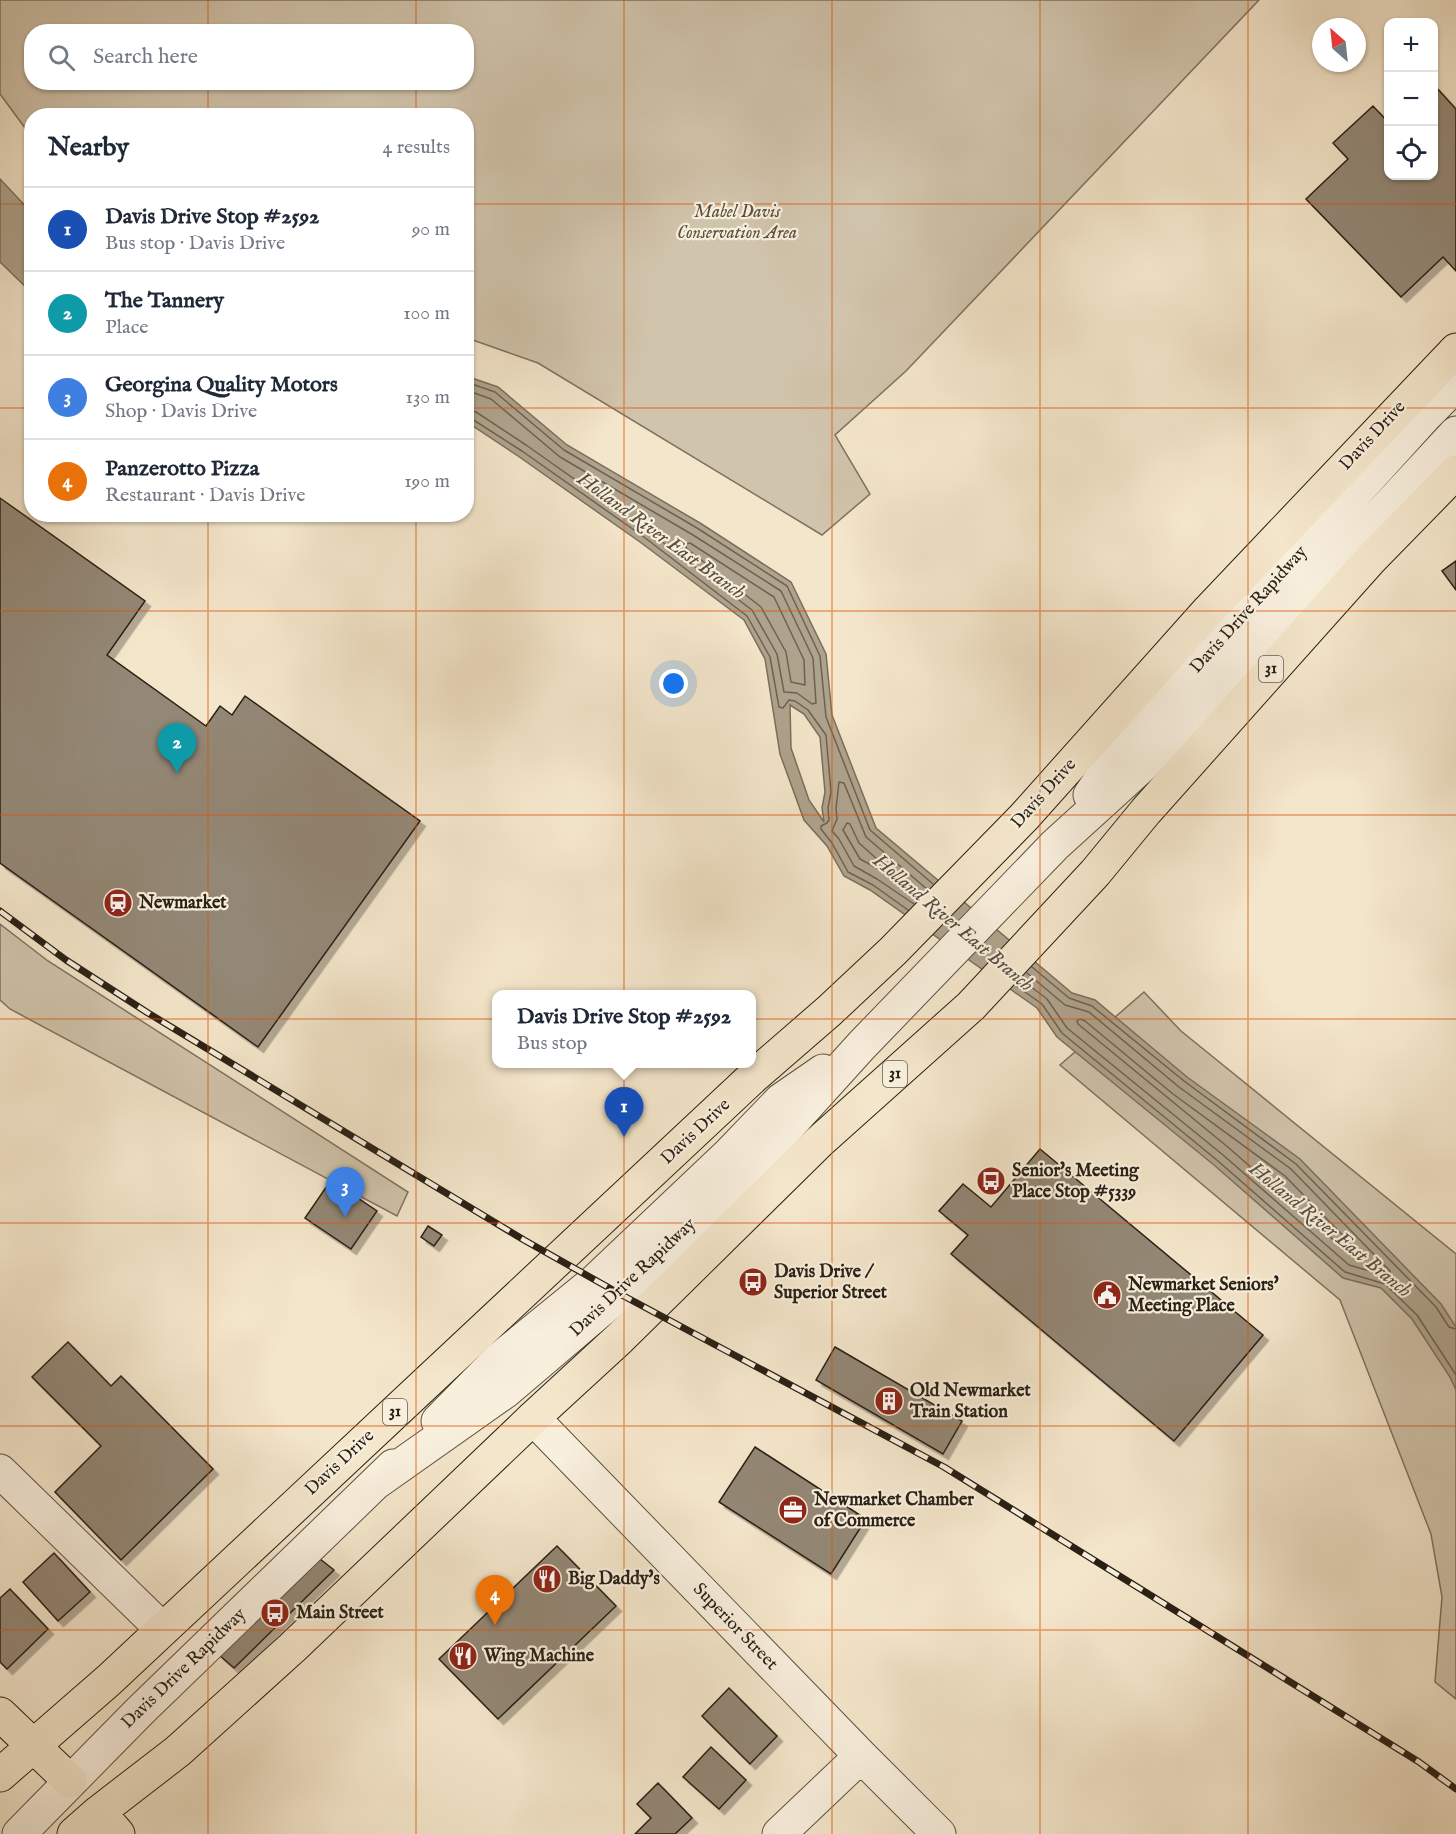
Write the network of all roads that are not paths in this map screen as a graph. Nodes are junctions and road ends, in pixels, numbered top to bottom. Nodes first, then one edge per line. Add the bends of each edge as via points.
1 (1456, 350) edge
2 (1456, 385) edge
3 (1456, 433) edge
4 (1456, 472) edge
5 (1055, 846) junction
6 (754, 1076) junction
7 (789, 1109) junction
8 (819, 1142) junction
9 (533, 1418) junction
10 (0, 1471) edge
11 (162, 1629) junction
12 (0, 1714) edge
13 (33, 1747) junction
14 (861, 1756) junction
15 (0, 1775) edge
16 (70, 1781) junction
17 (108, 1823) edge
18 (19, 1834) edge
19 (74, 1834) edge
20 (779, 1834) edge
21 (939, 1834) edge

1 - 6 main road, Davis Drive / 31 via 1209,609 1024,817 892,951
2 - 5 street, Davis Drive Rapidway via 1107,770
3 - 5 street, Davis Drive Rapidway via 1143,765
4 - 8 main road, 31 via 1257,684 1095,873 971,1006
5 - 7 street, Davis Drive Rapidway via 862,1045
6 - 7 street
6 - 11 main road, Davis Drive / 31
7 - 8 street
7 - 16 street, Davis Drive Rapidway via 729,1154 595,1281 498,1360
8 - 9 main road, 31
9 - 14 street, Superior Street
9 - 17 main road, 31 via 178,1751
10 - 11 street
11 - 13 main road, Davis Drive / 31
12 - 13 main road
13 - 15 main road, Davis Drive / 31
13 - 16 main road
14 - 20 street
14 - 21 street, Superior Street
16 - 17 street
16 - 18 street, Davis Drive Rapidway
17 - 19 main road, 31

